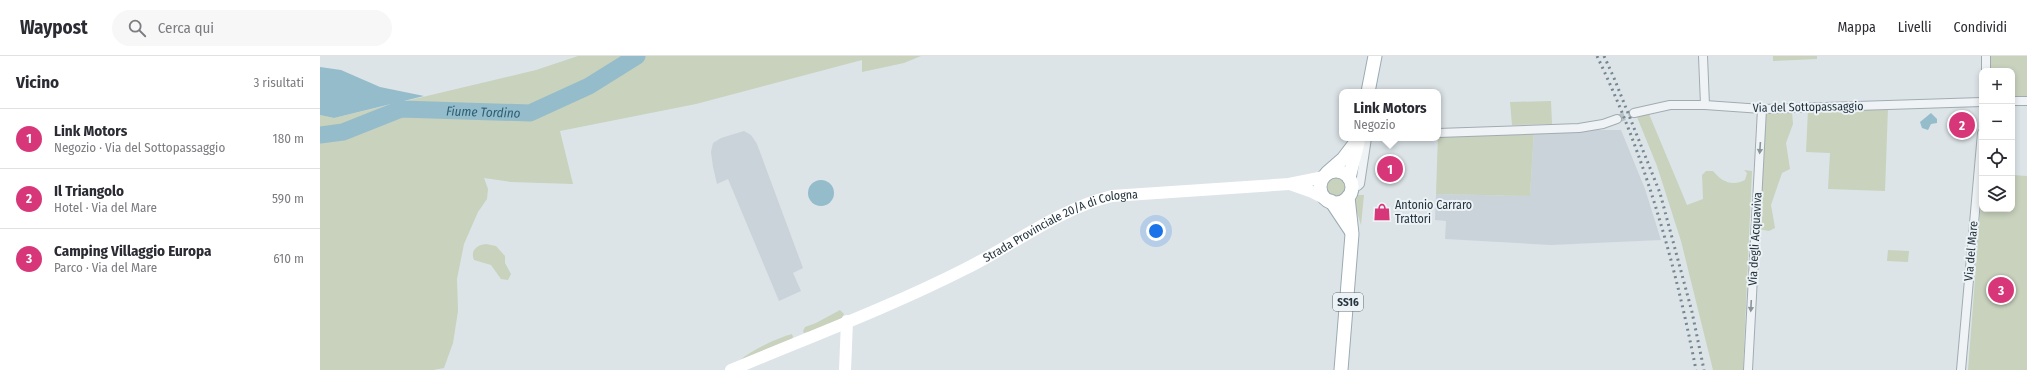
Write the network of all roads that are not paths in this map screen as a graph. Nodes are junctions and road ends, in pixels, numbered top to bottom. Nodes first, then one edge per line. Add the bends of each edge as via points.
1 (1375, 56) edge
2 (1703, 56) edge
3 (1986, 56) edge
4 (1986, 68) edge
5 (1369, 89) edge
6 (2015, 101) edge
7 (2027, 101) edge
8 (1979, 102) edge
9 (1705, 105) junction
10 (1762, 109) junction
11 (1634, 113) tunnel mouth
12 (1617, 119) tunnel mouth
13 (1441, 132) edge
14 (1981, 140) edge
15 (1357, 141) edge
16 (1358, 141) edge
17 (1367, 141) edge
18 (1326, 175) junction
19 (1289, 184) junction
20 (1350, 187) junction
21 (1328, 200) junction
22 (1352, 234) junction
23 (847, 321) junction
24 (731, 370) edge
25 (846, 370) edge
26 (1341, 370) edge
27 (1748, 370) edge
28 (1961, 370) edge

1 - 5 main road
2 - 9 street
3 - 4 street
6 - 7 street
8 - 10 street, Via del Sottopassaggio
9 - 10 street, Via del Sottopassaggio
9 - 11 street, Via del Sottopassaggio via 1670,105
10 -> 27 street, Via degli Acquaviva
12 - 13 street via 1579,128
14 - 28 street, Via del Mare
15 - 18 main road, SS16
16 - 20 main road, SS16
17 - 20 street via 1360,184
18 - 19 main road, Strada Provinciale 20/A di Cologna
18 - 20 main road via 1340,171
18 - 21 main road via 1320,186
19 - 21 main road, Strada Provinciale 20/A di Cologna
19 - 23 main road, Strada Provinciale 20/A di Cologna via 1112,196 1090,202 966,269
20 - 21 main road via 1340,202
20 - 22 main road, SS16
21 - 22 main road
22 - 26 main road, SS16
23 - 24 main road, Strada Provinciale 20/A di Cologna
23 - 25 main road

